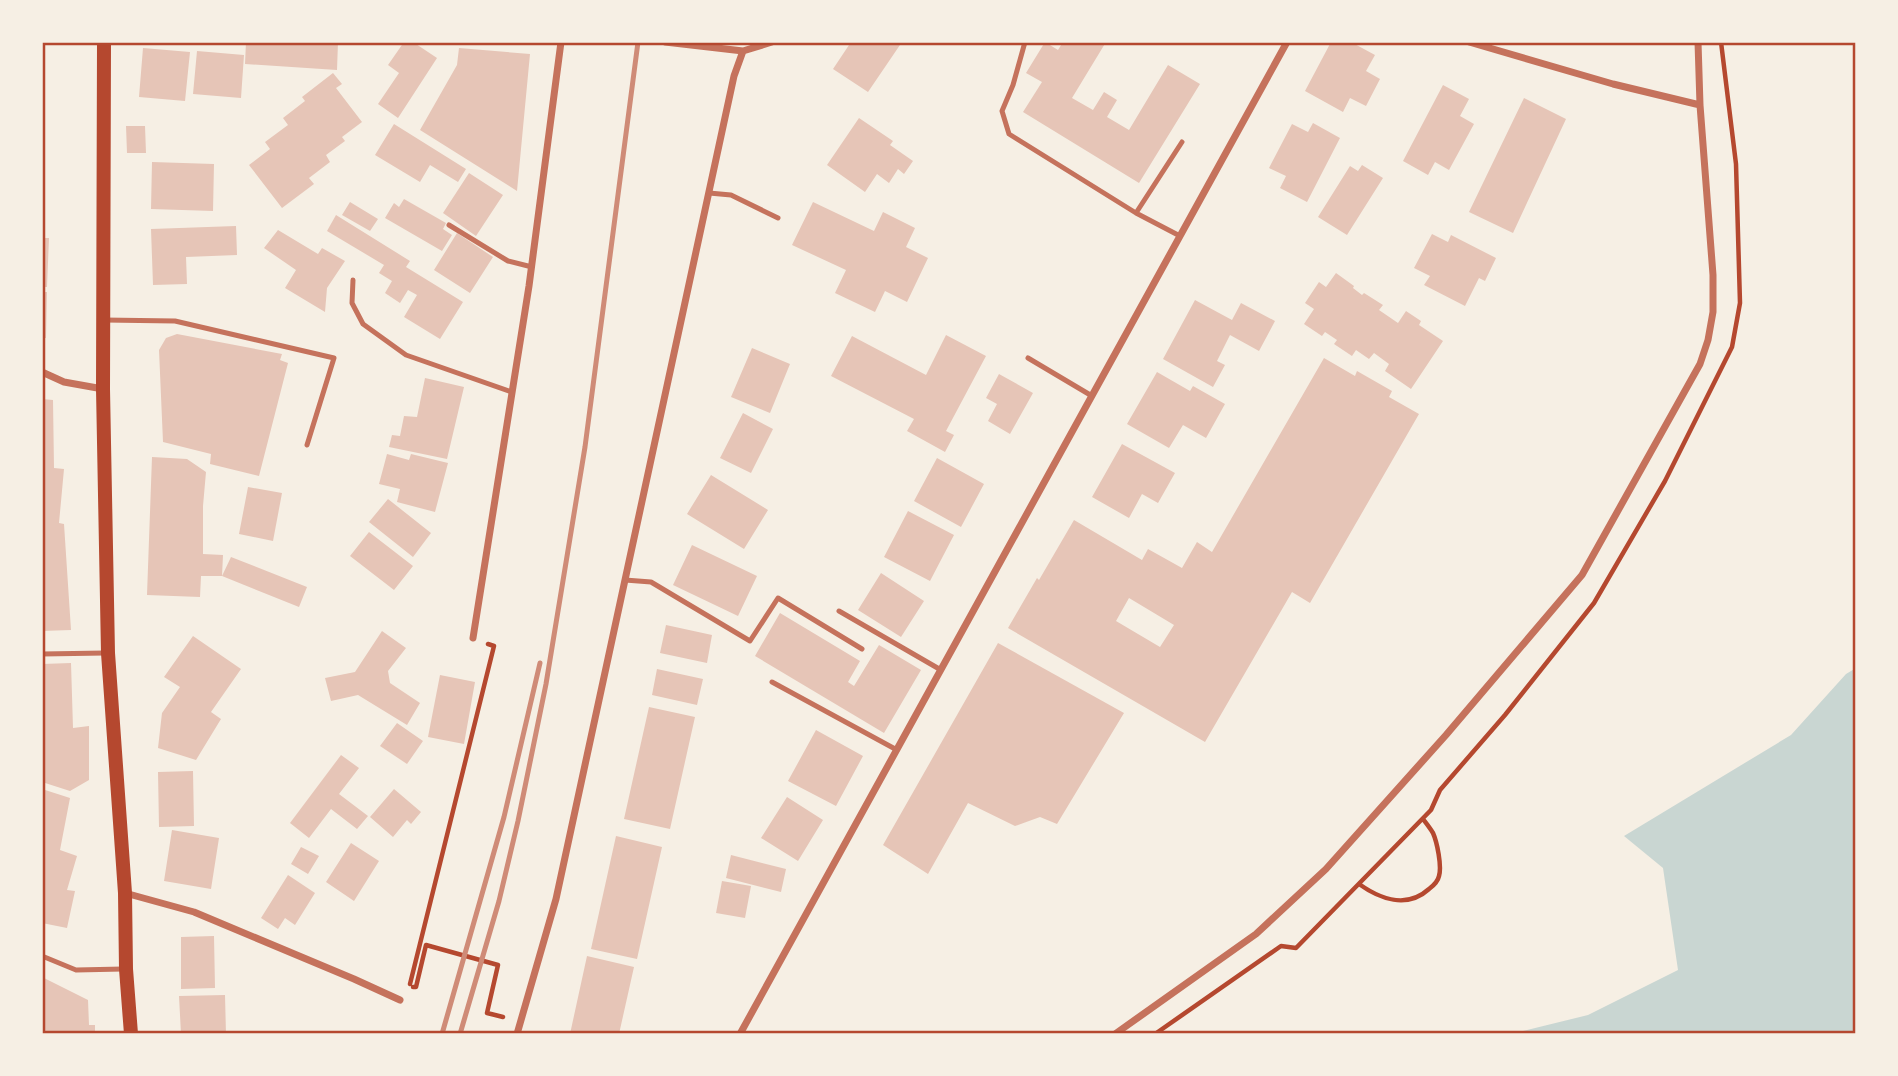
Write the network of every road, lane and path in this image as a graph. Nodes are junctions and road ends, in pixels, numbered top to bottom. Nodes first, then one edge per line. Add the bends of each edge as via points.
1 (104, 42) edge
2 (561, 42) edge
3 (665, 42) edge
4 (772, 42) edge
5 (1025, 42) edge
6 (1287, 42) edge
7 (1469, 42) edge
8 (1698, 42) edge
9 (1721, 42) edge
10 (743, 51) junction
11 (1700, 105) junction
12 (1182, 142) dead end
13 (709, 193) junction
14 (1136, 213) junction
15 (778, 218) dead end
16 (450, 225) dead end
17 (1180, 236) junction
18 (532, 267) junction
19 (352, 280) dead end
20 (104, 320) junction
21 (1028, 358) dead end
22 (42, 372) edge
23 (103, 388) junction
24 (512, 392) junction
25 (1092, 396) junction
26 (307, 445) dead end
27 (625, 580) junction
28 (839, 611) dead end
29 (473, 638) joint
30 (862, 649) dead end
31 (108, 653) junction
32 (42, 654) edge
33 (941, 670) junction
34 (772, 682) dead end
35 (897, 750) junction
36 (1423, 819) junction
37 (1359, 884) junction
38 (125, 893) junction
39 (42, 956) edge
40 (127, 969) junction
41 (416, 987) dead end
42 (400, 1000) joint
43 (487, 1013) dead end
44 (131, 1034) edge
45 (517, 1034) edge
46 (740, 1034) edge
47 (1115, 1034) edge
48 (1155, 1034) edge

1 - 20 main road
2 - 18 street
3 - 10 street
4 - 10 street
5 - 14 lane via 1002,111 1009,134
6 - 17 street
7 - 11 street
8 - 11 street
9 - 36 path via 1736,164 1740,303 1732,347 1665,481 1594,603 1440,790
10 - 13 street
11 - 47 street via 1713,275 1708,340 1700,364 1581,575 1326,869 1256,934
12 - 14 lane
13 - 15 lane via 732,195
13 - 27 street
14 - 17 lane
16 - 18 lane via 508,261
17 - 25 street
18 - 24 street
19 - 24 lane via 352,303 363,324 407,355
20 - 23 main road
20 - 26 lane via 175,321 334,358
21 - 25 lane
22 - 23 street via 64,382
23 - 31 main road
24 - 29 street
25 - 33 street
27 - 30 lane via 652,582 750,641 778,598
27 - 45 street via 556,899
28 - 33 lane
29 - 42 path via 494,646 409,988
31 - 32 lane
31 - 38 main road
33 - 35 street
34 - 35 lane
35 - 46 street
36 - 37 path
36 - 37 path via 1436,844 1440,876 1435,884 1423,895 1401,901 1375,895
37 - 48 path via 1296,948 1281,946
38 - 40 main road
38 - 42 street via 194,912
39 - 40 lane via 76,970
40 - 44 main road
41 - 43 path via 426,945 499,965

